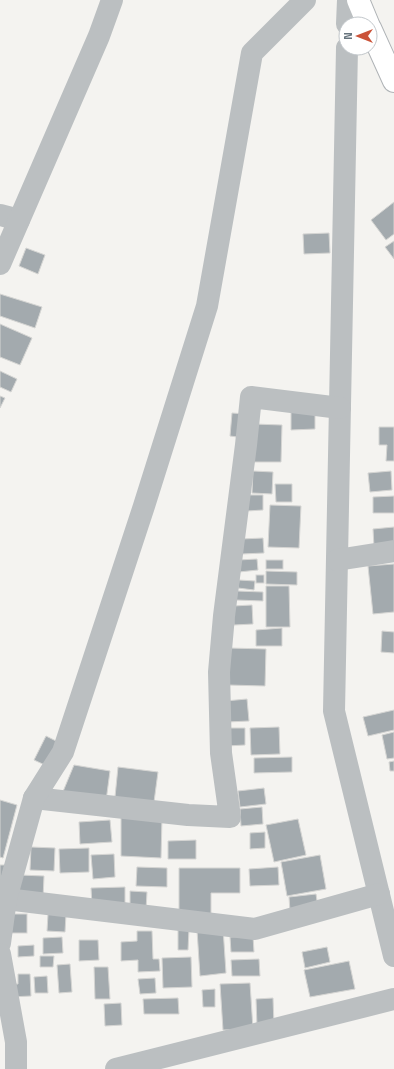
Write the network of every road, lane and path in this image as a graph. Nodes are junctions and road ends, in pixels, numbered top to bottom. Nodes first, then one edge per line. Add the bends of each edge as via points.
1 (112, 0) edge
2 (305, 0) edge
3 (348, 0) edge
4 (358, 0) edge
5 (347, 16) edge
6 (365, 16) edge
7 (378, 46) edge
8 (347, 56) edge
9 (394, 81) edge
10 (10, 217) edge
11 (0, 264) edge
12 (340, 408) junction
13 (394, 552) edge
14 (337, 560) junction
15 (34, 798) junction
16 (379, 894) junction
17 (6, 898) junction
18 (0, 943) edge
19 (0, 954) edge
20 (394, 956) edge
21 (394, 999) edge
22 (7, 1034) edge
23 (16, 1069) edge
24 (116, 1069) edge

1 - 10 street via 99,36
2 - 15 street via 252,53 207,306 63,752
3 - 5 street
4 - 6 main road
7 - 9 main road
8 - 12 street
10 - 11 street
12 - 14 street
12 - 15 street via 251,397 224,616 220,672 221,753 230,817 188,815
13 - 14 street
14 - 16 street via 334,711
15 - 17 street
16 - 17 street via 255,929
16 - 20 street
17 - 18 street
19 - 22 street
21 - 24 street
22 - 23 street via 16,1042

